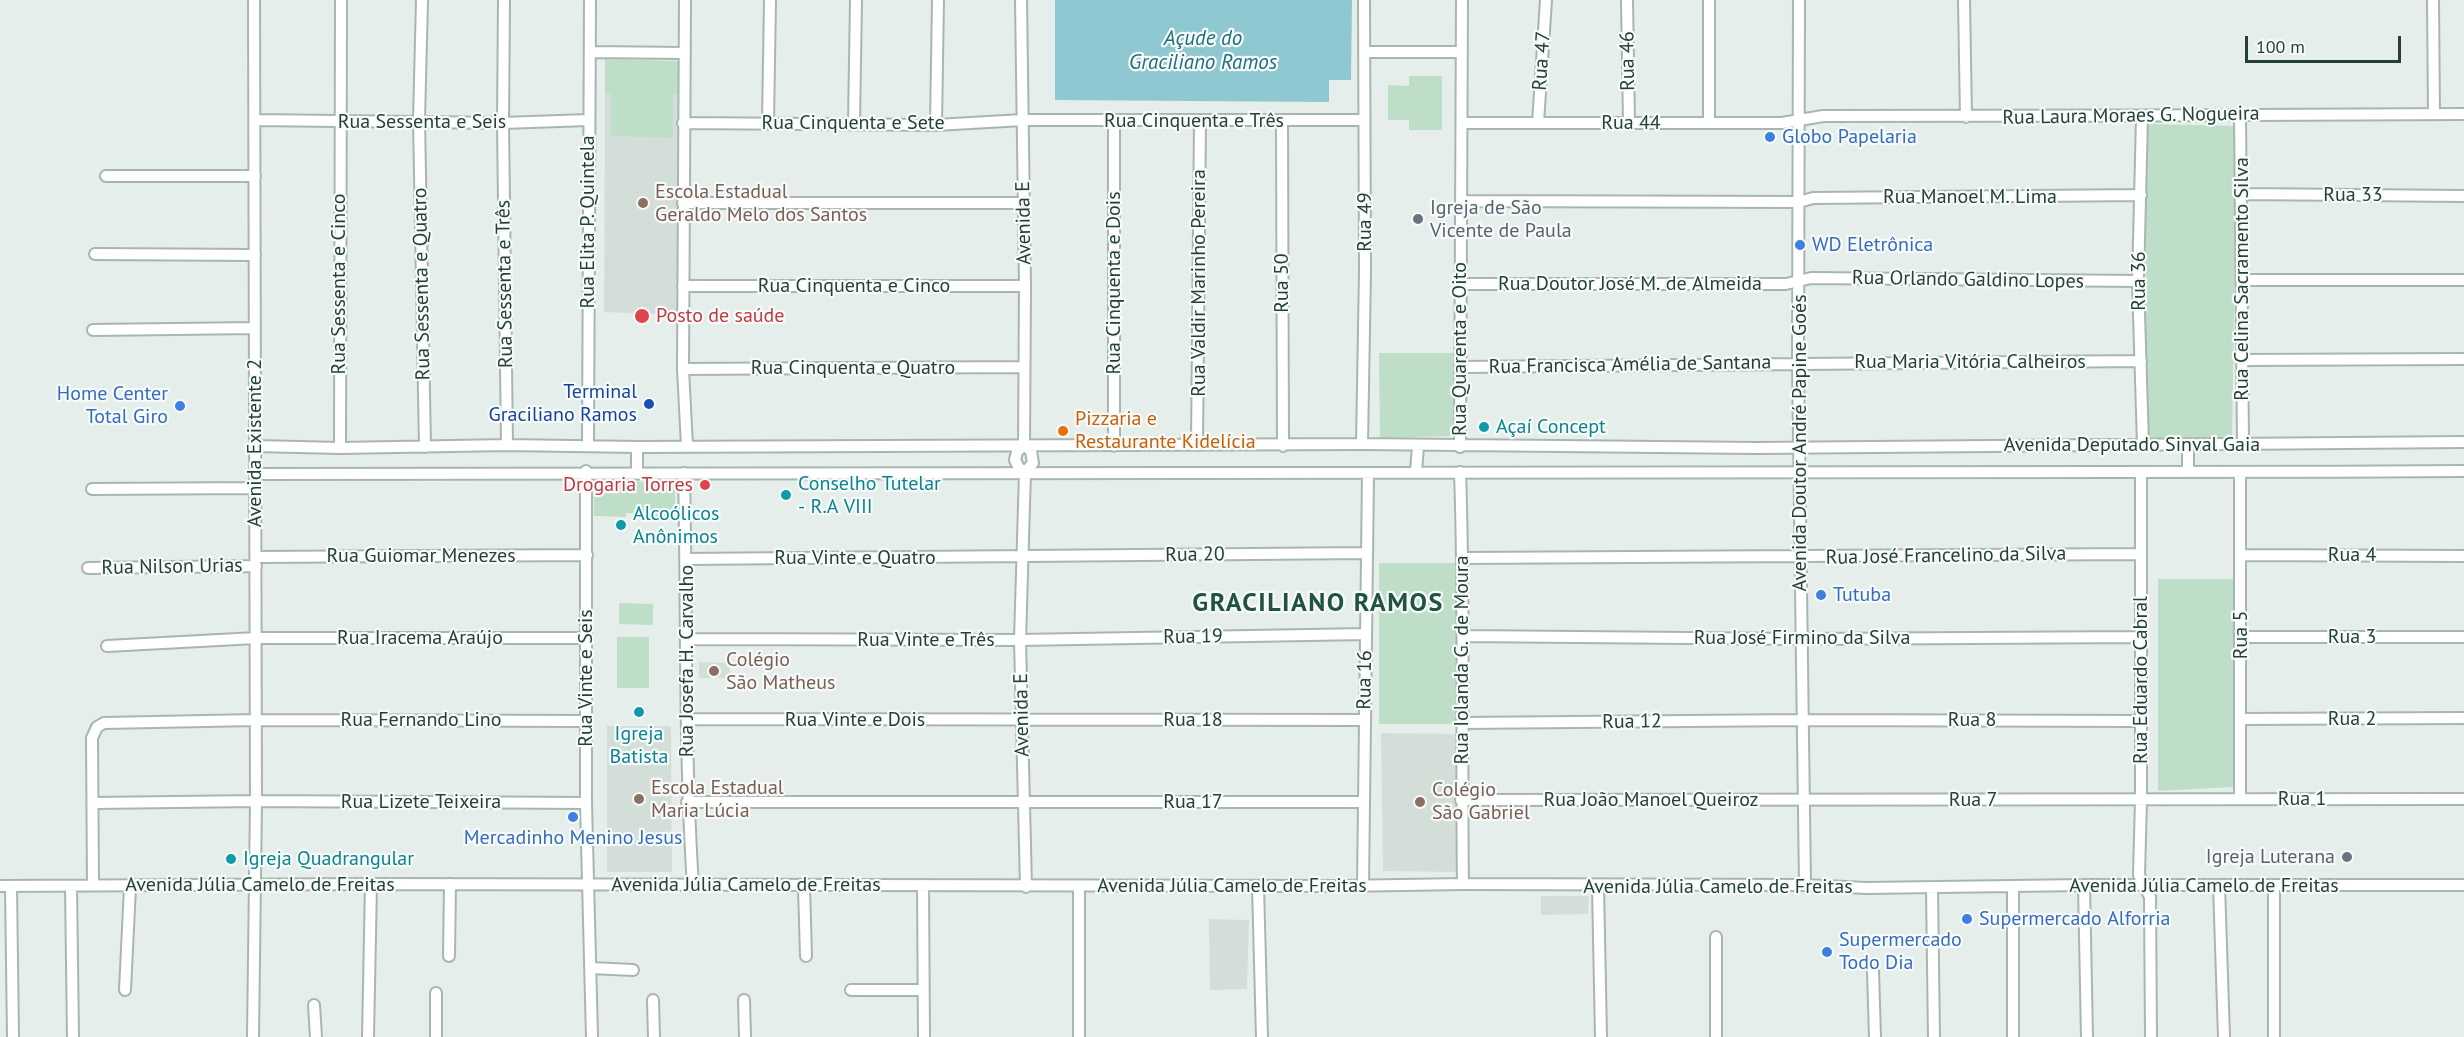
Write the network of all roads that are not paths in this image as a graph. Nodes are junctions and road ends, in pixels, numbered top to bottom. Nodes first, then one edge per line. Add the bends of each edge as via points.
1 (254, 0) edge
2 (341, 0) edge
3 (422, 0) edge
4 (504, 0) edge
5 (590, 0) edge
6 (685, 0) edge
7 (770, 0) edge
8 (856, 0) edge
9 (938, 0) edge
10 (1021, 0) edge
11 (1364, 0) edge
12 (1461, 0) edge
13 (1546, 0) edge
14 (1627, 0) edge
15 (1709, 0) edge
16 (1799, 0) edge
17 (1964, 0) edge
18 (2433, 0) edge
19 (590, 52) junction
20 (1364, 52) junction
21 (1462, 52) junction
22 (685, 53) junction
23 (2240, 114) junction
24 (2434, 114) junction
25 (2464, 114) edge
26 (1966, 117) junction
27 (2142, 117) junction
28 (255, 120) junction
29 (419, 120) junction
30 (588, 120) junction
31 (1023, 120) junction
32 (1364, 120) junction
33 (1799, 120) junction
34 (339, 121) junction
35 (1114, 121) junction
36 (1200, 121) junction
37 (1282, 121) junction
38 (1708, 122) junction
39 (503, 123) junction
40 (683, 123) junction
41 (768, 123) junction
42 (1462, 123) junction
43 (1538, 123) junction
44 (1629, 123) junction
45 (854, 124) junction
46 (936, 125) junction
47 (106, 176) dead end
48 (255, 176) junction
49 (2242, 194) junction
50 (2141, 195) junction
51 (2464, 196) edge
52 (1461, 201) junction
53 (1023, 202) junction
54 (1799, 202) junction
55 (683, 203) junction
56 (95, 254) dead end
57 (255, 255) junction
58 (2243, 280) junction
59 (2464, 280) edge
60 (1799, 281) junction
61 (2138, 281) junction
62 (1460, 284) junction
63 (683, 286) junction
64 (1025, 286) junction
65 (255, 328) junction
66 (93, 330) dead end
67 (2464, 359) edge
68 (2243, 360) junction
69 (2141, 361) junction
70 (1798, 363) junction
71 (1023, 367) junction
72 (1462, 367) junction
73 (683, 369) junction
74 (2464, 442) edge
75 (1362, 444) junction
76 (2188, 444) junction
77 (2243, 444) junction
78 (507, 445) junction
79 (588, 445) junction
80 (1024, 445) junction
81 (1197, 445) junction
82 (2143, 445) junction
83 (256, 446) junction
84 (687, 446) junction
85 (1114, 446) junction
86 (1283, 446) junction
87 (1418, 446) junction
88 (1800, 446) junction
89 (425, 447) junction
90 (637, 447) junction
91 (1460, 447) junction
92 (340, 448) junction
93 (586, 471) junction
94 (637, 471) junction
95 (2188, 471) junction
96 (2464, 471) edge
97 (1024, 472) junction
98 (1416, 472) junction
99 (1460, 472) junction
100 (2140, 472) junction
101 (2240, 472) junction
102 (684, 473) junction
103 (255, 474) junction
104 (1368, 474) junction
105 (1800, 474) junction
106 (255, 488) junction
107 (92, 489) dead end
108 (1366, 553) junction
109 (2141, 554) junction
110 (587, 555) junction
111 (2240, 555) junction
112 (2464, 556) edge
113 (1023, 557) junction
114 (1800, 557) junction
115 (1463, 558) junction
116 (686, 560) junction
117 (256, 562) junction
118 (88, 568) dead end
119 (1366, 634) junction
120 (1464, 636) junction
121 (2141, 637) junction
122 (2241, 637) junction
123 (2464, 637) edge
124 (256, 638) junction
125 (585, 638) junction
126 (687, 639) junction
127 (1801, 639) junction
128 (1020, 640) junction
129 (106, 646) dead end
130 (687, 718) junction
131 (2464, 718) edge
132 (2241, 719) junction
133 (256, 720) junction
134 (1364, 720) junction
135 (1802, 720) junction
136 (586, 721) junction
137 (1023, 721) junction
138 (2141, 721) junction
139 (1461, 723) junction
140 (2240, 798) junction
141 (2464, 799) edge
142 (1461, 800) junction
143 (1805, 800) junction
144 (2141, 800) junction
145 (256, 801) junction
146 (687, 802) junction
147 (1023, 802) junction
148 (1363, 802) junction
149 (94, 803) junction
150 (586, 803) junction
151 (371, 884) junction
152 (450, 884) junction
153 (1463, 884) junction
154 (93, 885) junction
155 (589, 885) junction
156 (923, 885) junction
157 (1805, 885) junction
158 (2084, 885) junction
159 (2219, 885) junction
160 (2464, 885) edge
161 (6, 886) edge
162 (71, 886) junction
163 (254, 886) junction
164 (693, 886) junction
165 (1079, 886) junction
166 (1258, 886) junction
167 (1363, 886) junction
168 (1598, 886) junction
169 (2144, 886) junction
170 (2274, 886) junction
171 (130, 887) junction
172 (804, 887) junction
173 (1026, 887) junction
174 (2013, 887) junction
175 (1932, 888) junction
176 (1716, 937) dead end
177 (449, 956) dead end
178 (806, 956) dead end
179 (591, 968) junction
180 (633, 970) dead end
181 (1873, 971) dead end
182 (125, 990) dead end
183 (851, 990) dead end
184 (923, 990) junction
185 (436, 993) dead end
186 (653, 1000) dead end
187 (744, 1000) dead end
188 (314, 1005) dead end
189 (13, 1037) edge
190 (73, 1037) edge
191 (253, 1037) edge
192 (316, 1037) edge
193 (368, 1037) edge
194 (436, 1037) edge
195 (592, 1037) edge
196 (654, 1037) edge
197 (745, 1037) edge
198 (924, 1037) edge
199 (1079, 1037) edge
200 (1262, 1037) edge
201 (1601, 1037) edge
202 (1716, 1037) edge
203 (1875, 1037) edge
204 (1934, 1037) edge
205 (2013, 1037) edge
206 (2087, 1037) edge
207 (2151, 1037) edge
208 (2224, 1037) edge
209 (2274, 1037) edge

1 - 28 street, Avenida Existente 2
2 - 34 street, Rua Sessenta e Cinco
3 - 29 street, Rua Sessenta e Quatro
4 - 39 street, Rua Sessenta e Três
5 - 19 street, Rua Elita P. Quintela
6 - 22 street
7 - 41 street
8 - 45 street
9 - 46 street
10 - 31 street, Avenida E
11 - 20 street, Rua 49
12 - 21 street, Rua Quarenta e Oito
13 - 43 street, Rua 47
14 - 44 street, Rua 46
15 - 38 street
16 - 33 street, Avenida Doutor André Papine Goés
17 - 26 street
18 - 24 street
19 - 22 street
19 - 30 street, Rua Elita P. Quintela
20 - 21 street
20 - 32 street, Rua 49
21 - 42 street, Rua Quarenta e Oito
22 - 40 street
23 - 24 street, Rua Laura Moraes G. Nogueira
23 - 27 street, Rua Laura Moraes G. Nogueira
23 - 49 street, Rua Celina Sacramento Silva
24 - 25 street, Rua Laura Moraes G. Nogueira
26 - 27 street, Rua Laura Moraes G. Nogueira
26 - 33 street, Rua Laura Moraes G. Nogueira via 1823,116
27 - 50 street, Rua 36
28 - 34 street, Rua Sessenta e Seis
28 - 48 street, Avenida Existente 2
29 - 34 street, Rua Sessenta e Seis
29 - 39 street, Rua Sessenta e Seis
29 - 89 street, Rua Sessenta e Quatro
30 - 39 street, Rua Sessenta e Seis
30 - 79 street, Rua Elita P. Quintela
31 - 35 street, Rua Cinquenta e Três
31 - 46 street, Rua Cinquenta e Sete
31 - 53 street, Avenida E
32 - 37 street, Rua Cinquenta e Três
32 - 75 street, Rua 49
33 - 38 street, Rua 44
33 - 54 street, Avenida Doutor André Papine Goés
34 - 92 street, Rua Sessenta e Cinco
35 - 36 street, Rua Cinquenta e Três
35 - 85 street, Rua Cinquenta e Dois
36 - 37 street, Rua Cinquenta e Três
36 - 81 street, Rua Valdir Marinho Pereira
37 - 86 street, Rua 50
38 - 44 street, Rua 44
39 - 78 street, Rua Sessenta e Três
40 - 41 street, Rua Cinquenta e Sete
40 - 55 street
41 - 45 street, Rua Cinquenta e Sete
42 - 43 street, Rua 44
42 - 52 street, Rua Quarenta e Oito
43 - 44 street, Rua 44
45 - 46 street, Rua Cinquenta e Sete
47 - 48 street
48 - 57 street, Avenida Existente 2
49 - 51 street, Rua 33
49 - 58 street, Rua Celina Sacramento Silva
50 - 54 street, Rua Manoel M. Lima via 1813,198
50 - 61 street, Rua 36
52 - 54 street, Rua Manoel M. Lima
52 - 62 street, Rua Quarenta e Oito
53 - 55 street
53 - 64 street, Avenida E
54 - 60 street, Avenida Doutor André Papine Goés
55 - 63 street
56 - 57 street
57 - 65 street, Avenida Existente 2
58 - 59 street
58 - 68 street, Rua Celina Sacramento Silva
60 - 61 street, Rua Orlando Galdino Lopes
60 - 62 street, Rua Doutor José M. de Almeida
60 - 70 street, Avenida Doutor André Papine Goés
61 - 69 street, Rua 36
62 - 72 street, Rua Quarenta e Oito
63 - 64 street, Rua Cinquenta e Cinco
63 - 73 street
64 - 71 street, Avenida E
65 - 66 street
65 - 83 street, Avenida Existente 2
67 - 68 street
68 - 77 street, Rua Celina Sacramento Silva
69 - 70 street, Rua Maria Vitória Calheiros
69 - 82 street, Rua 36
70 - 72 street, Rua Francisca Amélia de Santana
70 - 88 street, Avenida Doutor André Papine Goés
71 - 73 street, Rua Cinquenta e Quatro
71 - 80 street, Avenida E
72 - 91 street, Rua Quarenta e Oito
73 - 84 street
74 - 77 street, Avenida Deputado Sinval Gaia
75 - 86 street, Avenida Deputado Sinval Gaia
75 - 87 street, Avenida Deputado Sinval Gaia
76 - 77 street, Avenida Deputado Sinval Gaia
76 - 82 street, Avenida Deputado Sinval Gaia
76 - 95 street
78 - 79 street, Avenida Deputado Sinval Gaia
78 - 89 street, Avenida Deputado Sinval Gaia
79 - 90 street, Avenida Deputado Sinval Gaia
80 - 84 street, Avenida Deputado Sinval Gaia
80 - 85 street, Avenida Deputado Sinval Gaia
80 - 97 street, Avenida E via 1015,460
81 - 85 street, Avenida Deputado Sinval Gaia
81 - 86 street, Avenida Deputado Sinval Gaia
82 - 88 street, Avenida Deputado Sinval Gaia
83 - 92 street, Avenida Deputado Sinval Gaia
83 - 103 street, Avenida Existente 2
84 - 90 street, Avenida Deputado Sinval Gaia
87 - 91 street, Avenida Deputado Sinval Gaia
87 - 98 street
88 - 91 street, Avenida Deputado Sinval Gaia
88 - 105 street, Avenida Doutor André Papine Goés
89 - 92 street, Avenida Deputado Sinval Gaia
90 - 94 street
93 - 94 street, Avenida Deputado Sinval Gaia
93 - 103 street, Avenida Deputado Sinval Gaia
93 - 110 street, Rua Vinte e Seis
94 - 102 street, Avenida Deputado Sinval Gaia
95 - 100 street, Avenida Deputado Sinval Gaia
95 - 101 street, Avenida Deputado Sinval Gaia
96 - 101 street, Avenida Deputado Sinval Gaia
97 - 102 street, Avenida Deputado Sinval Gaia
97 - 104 street, Avenida Deputado Sinval Gaia
97 - 113 street, Avenida E
98 - 99 street, Avenida Deputado Sinval Gaia
98 - 104 street, Avenida Deputado Sinval Gaia
99 - 105 street, Avenida Deputado Sinval Gaia
99 - 115 street, Rua Iolanda G. de Moura
100 - 105 street, Avenida Deputado Sinval Gaia
100 - 109 street, Rua Eduardo Cabral
101 - 111 street, Rua 5
102 - 116 street, Rua Josefa H. Carvalho
103 - 106 street, Avenida Existente 2
104 - 108 street, Rua 16
105 - 114 street, Avenida Doutor André Papine Goés
106 - 107 street
106 - 117 street, Avenida Existente 2
108 - 113 street, Rua 20
108 - 119 street, Rua 16
109 - 114 street, Rua José Francelino da Silva
109 - 121 street, Rua Eduardo Cabral
110 - 117 street, Rua Guiomar Menezes
110 - 125 street, Rua Vinte e Seis
111 - 112 street, Rua 4
111 - 122 street, Rua 5
113 - 116 street, Rua Vinte e Quatro
113 - 128 street, Avenida E
114 - 115 street, Rua José Francelino da Silva
114 - 127 street, Avenida Doutor André Papine Goés
115 - 120 street, Rua Iolanda G. de Moura
116 - 126 street, Rua Josefa H. Carvalho
117 - 118 street, Rua Nilson Urias
117 - 124 street, Avenida Existente 2
119 - 128 street, Rua 19
119 - 134 street, Rua 16
120 - 127 street, Rua José Firmino da Silva
120 - 139 street, Rua Iolanda G. de Moura
121 - 127 street, Rua José Firmino da Silva
121 - 138 street, Rua Eduardo Cabral
122 - 123 street, Rua 3
122 - 132 street, Rua 5
124 - 125 street, Rua Iracema Araújo
124 - 129 street, Rua Iracema Araújo
124 - 133 street, Avenida Existente 2
125 - 136 street, Rua Vinte e Seis
126 - 128 street, Rua Vinte e Três
126 - 130 street, Rua Josefa H. Carvalho
127 - 135 street, Avenida Doutor André Papine Goés
128 - 137 street, Avenida E
130 - 137 street, Rua Vinte e Dois
130 - 146 street, Rua Josefa H. Carvalho
131 - 132 street, Rua 2
132 - 140 street, Rua 5
133 - 136 street, Rua Fernando Lino
133 - 145 street, Avenida Existente 2
133 - 149 street, Rua Fernando Lino via 104,723 92,738
134 - 137 street, Rua 18
134 - 148 street, Rua 16
135 - 138 street, Rua 8
135 - 139 street, Rua 12
135 - 143 street, Avenida Doutor André Papine Goés
136 - 150 street, Rua Vinte e Seis
137 - 147 street, Avenida E
138 - 144 street, Rua Eduardo Cabral
139 - 142 street, Rua Iolanda G. de Moura
140 - 141 street, Rua 1
140 - 144 street, Rua 1
142 - 143 street, Rua João Manoel Queiroz
142 - 153 street, Rua Iolanda G. de Moura
143 - 144 street, Rua 7
143 - 157 street, Avenida Doutor André Papine Goés
144 - 169 street, Rua Eduardo Cabral via 2139,875
145 - 149 street, Rua Lizete Teixeira
145 - 150 street, Rua Lizete Teixeira
145 - 163 street, Avenida Existente 2
146 - 147 street, Rua 17
146 - 164 street, Rua Josefa H. Carvalho
147 - 148 street, Rua 17
147 - 173 street, Avenida E
148 - 167 street, Rua 16
149 - 154 street
150 - 155 street, Rua Vinte e Seis
151 - 152 street, Avenida Júlia Camelo de Freitas
151 - 163 street, Avenida Júlia Camelo de Freitas
151 - 193 street
152 - 155 street, Avenida Júlia Camelo de Freitas
152 - 177 street
153 - 167 street, Avenida Júlia Camelo de Freitas
153 - 168 street, Avenida Júlia Camelo de Freitas
154 - 162 street, Avenida Júlia Camelo de Freitas
154 - 171 street, Avenida Júlia Camelo de Freitas
155 - 164 street, Avenida Júlia Camelo de Freitas
155 - 179 street, Rua Vinte e Seis
156 - 172 street, Avenida Júlia Camelo de Freitas
156 - 173 street, Avenida Júlia Camelo de Freitas
156 - 184 street
157 - 168 street, Avenida Júlia Camelo de Freitas
157 - 175 street, Avenida Júlia Camelo de Freitas
158 - 169 street, Avenida Júlia Camelo de Freitas
158 - 174 street, Avenida Júlia Camelo de Freitas
158 - 206 street
159 - 169 street, Avenida Júlia Camelo de Freitas
159 - 170 street, Avenida Júlia Camelo de Freitas
159 - 208 street
160 - 170 street, Avenida Júlia Camelo de Freitas
161 - 162 street, Avenida Júlia Camelo de Freitas
161 - 189 street
162 - 190 street
163 - 171 street, Avenida Júlia Camelo de Freitas
163 - 191 street, Avenida Existente 2
164 - 172 street, Avenida Júlia Camelo de Freitas
165 - 166 street, Avenida Júlia Camelo de Freitas
165 - 173 street, Avenida Júlia Camelo de Freitas
165 - 199 street
166 - 167 street, Avenida Júlia Camelo de Freitas
166 - 200 street
168 - 201 street
169 - 207 street, Rua Eduardo Cabral via 2150,897
170 - 209 street
171 - 182 street
172 - 178 street
174 - 175 street, Avenida Júlia Camelo de Freitas
174 - 205 street
175 - 204 street
176 - 202 street
179 - 180 street
179 - 195 street, Rua Vinte e Seis
181 - 203 street
183 - 184 street
184 - 198 street
185 - 194 street
186 - 196 street
187 - 197 street
188 - 192 street

